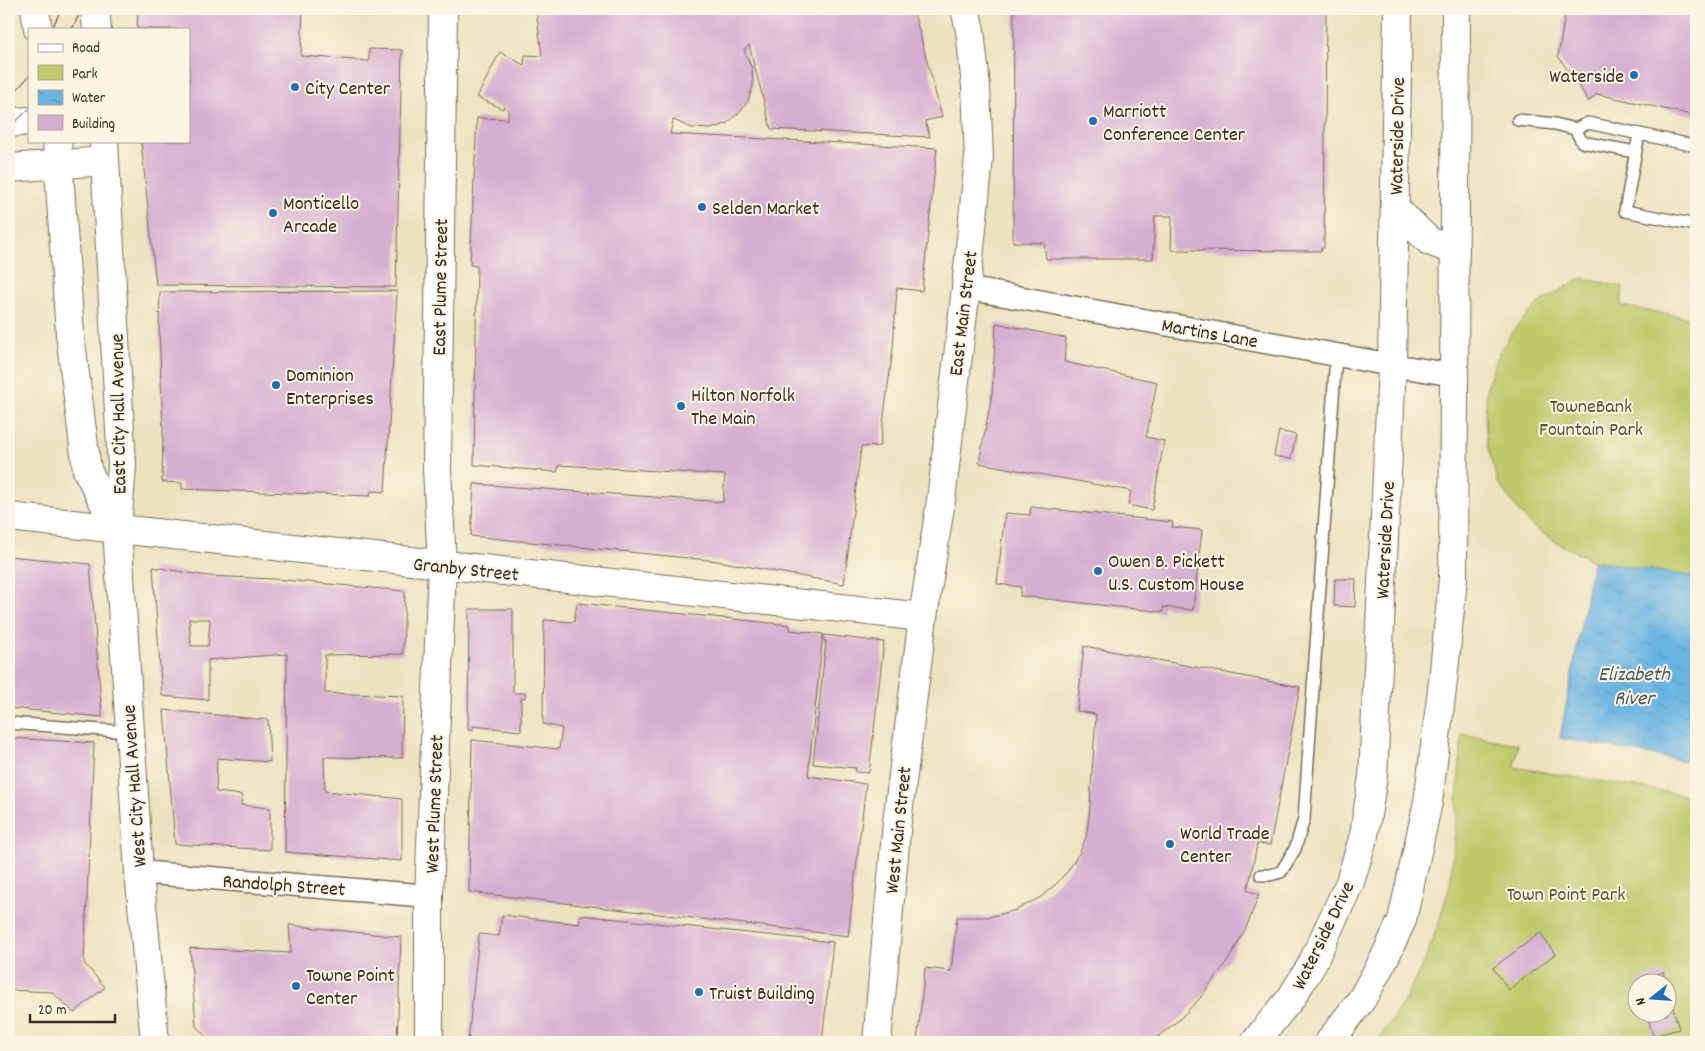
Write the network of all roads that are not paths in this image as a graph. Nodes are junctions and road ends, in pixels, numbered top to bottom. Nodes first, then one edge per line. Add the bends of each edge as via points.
1 (35, 9) edge
2 (95, 9) edge
3 (443, 9) edge
4 (965, 9) edge
5 (1398, 9) edge
6 (1456, 9) edge
7 (38, 28) edge
8 (97, 28) edge
9 (1518, 120) dead end
10 (28, 121) edge
11 (9, 123) edge
12 (1575, 129) junction
13 (1639, 134) junction
14 (1696, 146) edge
15 (104, 151) edge
16 (1635, 152) junction
17 (59, 153) edge
18 (9, 168) edge
19 (1395, 208) junction
20 (1696, 225) edge
21 (1455, 251) junction
22 (966, 288) junction
23 (1336, 355) junction
24 (1392, 365) junction
25 (1454, 375) junction
26 (9, 517) edge
27 (117, 530) junction
28 (442, 565) junction
29 (923, 617) junction
30 (9, 723) edge
31 (130, 732) junction
32 (139, 872) junction
33 (1261, 875) dead end
34 (430, 896) junction
35 (155, 1042) edge
36 (429, 1042) edge
37 (877, 1042) edge
38 (1255, 1042) edge
39 (1329, 1042) edge

1 - 7 main road
2 - 8 main road
3 - 28 main road, East Plume Street via 437,450
4 - 22 main road, East Main Street via 976,87 979,158
5 - 19 main road, Waterside Drive
6 - 21 main road
9 - 12 lane
10 - 11 main road
12 - 13 lane via 1588,123
12 - 16 lane via 1582,142
13 - 14 lane
13 - 16 lane
15 - 17 main road
15 - 27 main road, East City Hall Avenue via 122,466
16 - 20 lane via 1625,211
17 - 18 main road
17 - 27 main road, East City Hall Avenue via 70,334 87,470
19 - 21 main road via 1429,241
19 - 24 main road, Waterside Drive
21 - 25 main road
22 - 23 street, Martins Lane
22 - 29 main road, East Main Street
23 - 24 street, Martins Lane
23 - 33 lane via 1304,820 1295,849 1281,872
24 - 25 street, Martins Lane
24 - 38 main road, Waterside Drive via 1374,776 1364,835 1350,882 1311,966 1291,998
25 - 39 main road via 1453,578 1428,802 1402,920 1362,999
26 - 27 main road, Granby Street
27 - 28 main road, Granby Street
27 - 31 main road, West City Hall Avenue
28 - 29 main road, Granby Street
28 - 34 main road, West Plume Street
29 - 37 main road, West Main Street via 896,822
30 - 31 lane
31 - 32 main road, West City Hall Avenue
32 - 34 street, Randolph Street
32 - 35 main road, West City Hall Avenue
34 - 36 main road, West Plume Street

